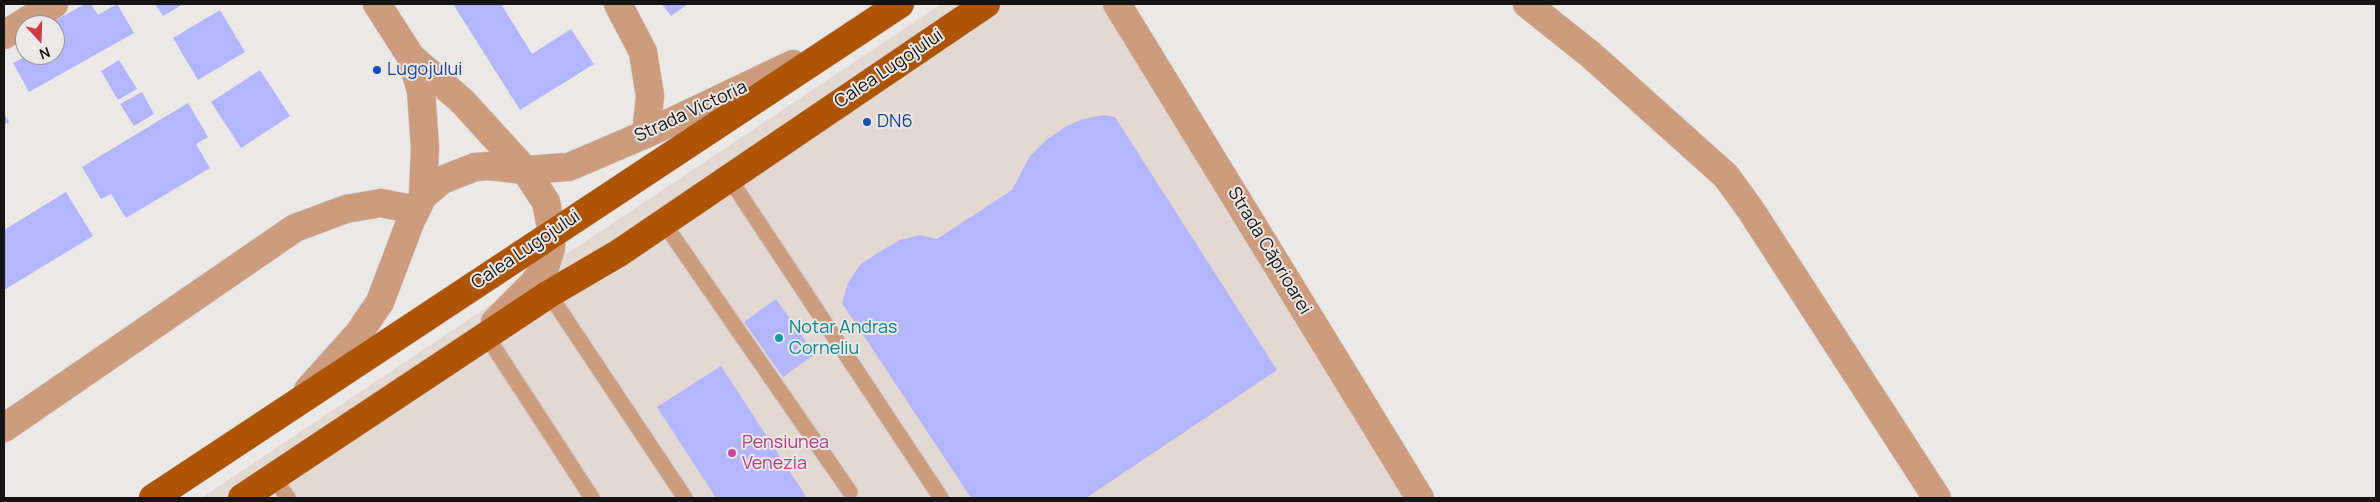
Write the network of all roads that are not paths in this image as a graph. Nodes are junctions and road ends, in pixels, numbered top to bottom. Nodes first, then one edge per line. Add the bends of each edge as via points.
1 (54, 4) edge
2 (377, 4) edge
3 (618, 4) edge
4 (900, 4) edge
5 (986, 4) edge
6 (1117, 4) edge
7 (1527, 4) edge
8 (4, 35) edge
9 (852, 35) junction
10 (411, 57) junction
11 (646, 134) junction
12 (525, 170) junction
13 (729, 178) junction
14 (420, 203) junction
15 (663, 222) junction
16 (552, 233) junction
17 (549, 294) junction
18 (480, 339) junction
19 (295, 405) junction
20 (4, 428) edge
21 (273, 476) junction
22 (850, 492) dead end
23 (153, 498) edge
24 (242, 498) edge
25 (288, 498) edge
26 (592, 498) edge
27 (685, 498) edge
28 (941, 498) edge
29 (1420, 498) edge
30 (1937, 498) edge

1 - 8 street
2 - 10 street, Strada Victoria
3 - 11 street via 643,52 650,96
4 - 9 main road, Calea Lugojului
5 - 13 main road, Calea Lugojului
6 - 29 street, Strada Căprioarei
7 - 30 street via 1591,55 1726,176
9 - 11 street, Strada Victoria
9 - 16 main road, Calea Lugojului
10 - 12 street, Strada Victoria via 462,101
10 - 14 street, Strada Victoria via 424,115
11 - 12 street, Strada Victoria via 569,167
12 - 14 street, Strada Victoria via 474,167 442,180
12 - 16 street, Strada Victoria via 546,202
13 - 15 main road, Calea Lugojului
13 - 28 lane
14 - 19 street, Strada Victoria via 380,302 360,333
14 - 20 street via 382,203 346,209 295,228
15 - 17 main road, Calea Lugojului via 619,253
15 - 22 lane
16 - 18 street, Strada Victoria via 549,255 538,278
16 - 19 main road, Calea Lugojului
17 - 18 main road, Calea Lugojului
17 - 27 lane
18 - 21 main road, Calea Lugojului
18 - 26 lane
19 - 23 main road, Calea Lugojului
21 - 24 main road, Calea Lugojului
21 - 25 lane

